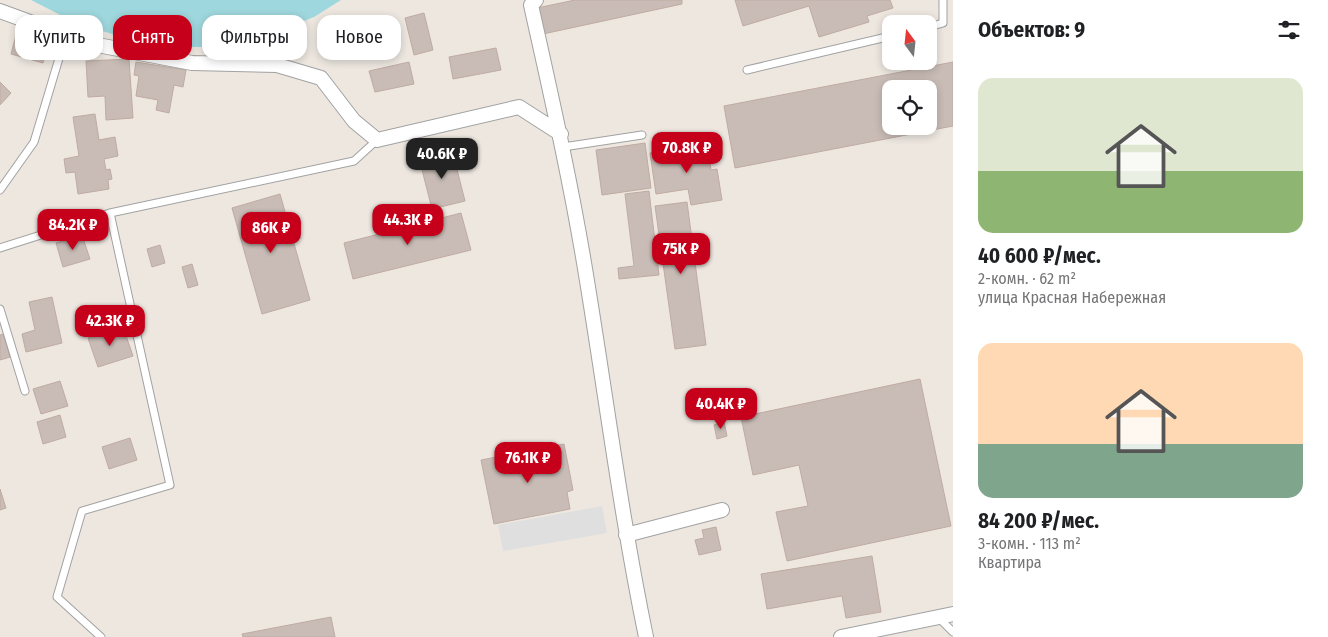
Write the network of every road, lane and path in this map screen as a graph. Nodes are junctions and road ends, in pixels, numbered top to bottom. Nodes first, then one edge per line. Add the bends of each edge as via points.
1 (536, 0) edge
2 (943, 0) edge
3 (0, 12) edge
4 (15, 17) edge
5 (938, 24) edge
6 (882, 38) edge
7 (103, 46) edge
8 (59, 60) edge
9 (747, 70) dead end
10 (642, 135) dead end
11 (378, 140) junction
12 (562, 141) junction
13 (0, 190) edge
14 (110, 213) junction
15 (0, 248) edge
16 (0, 309) edge
17 (25, 391) dead end
18 (722, 510) dead end
19 (626, 535) junction
20 (953, 614) edge
21 (938, 617) junction
22 (953, 632) edge
23 (871, 634) edge
24 (101, 637) edge
25 (646, 637) edge
26 (841, 637) edge

1 - 12 street via 530,5
2 - 5 lane via 943,23
3 - 4 street
6 - 9 lane
7 - 11 street via 192,63 277,65 322,78 354,121
8 - 13 lane via 34,142
10 - 12 lane
11 - 12 street via 519,107
11 - 14 lane via 354,161
12 - 19 street via 588,285
14 - 15 lane
14 - 24 lane via 170,485 82,511 57,597
16 - 17 lane
18 - 19 street
19 - 25 street
20 - 21 street
21 - 22 lane
21 - 23 street
23 - 26 street

